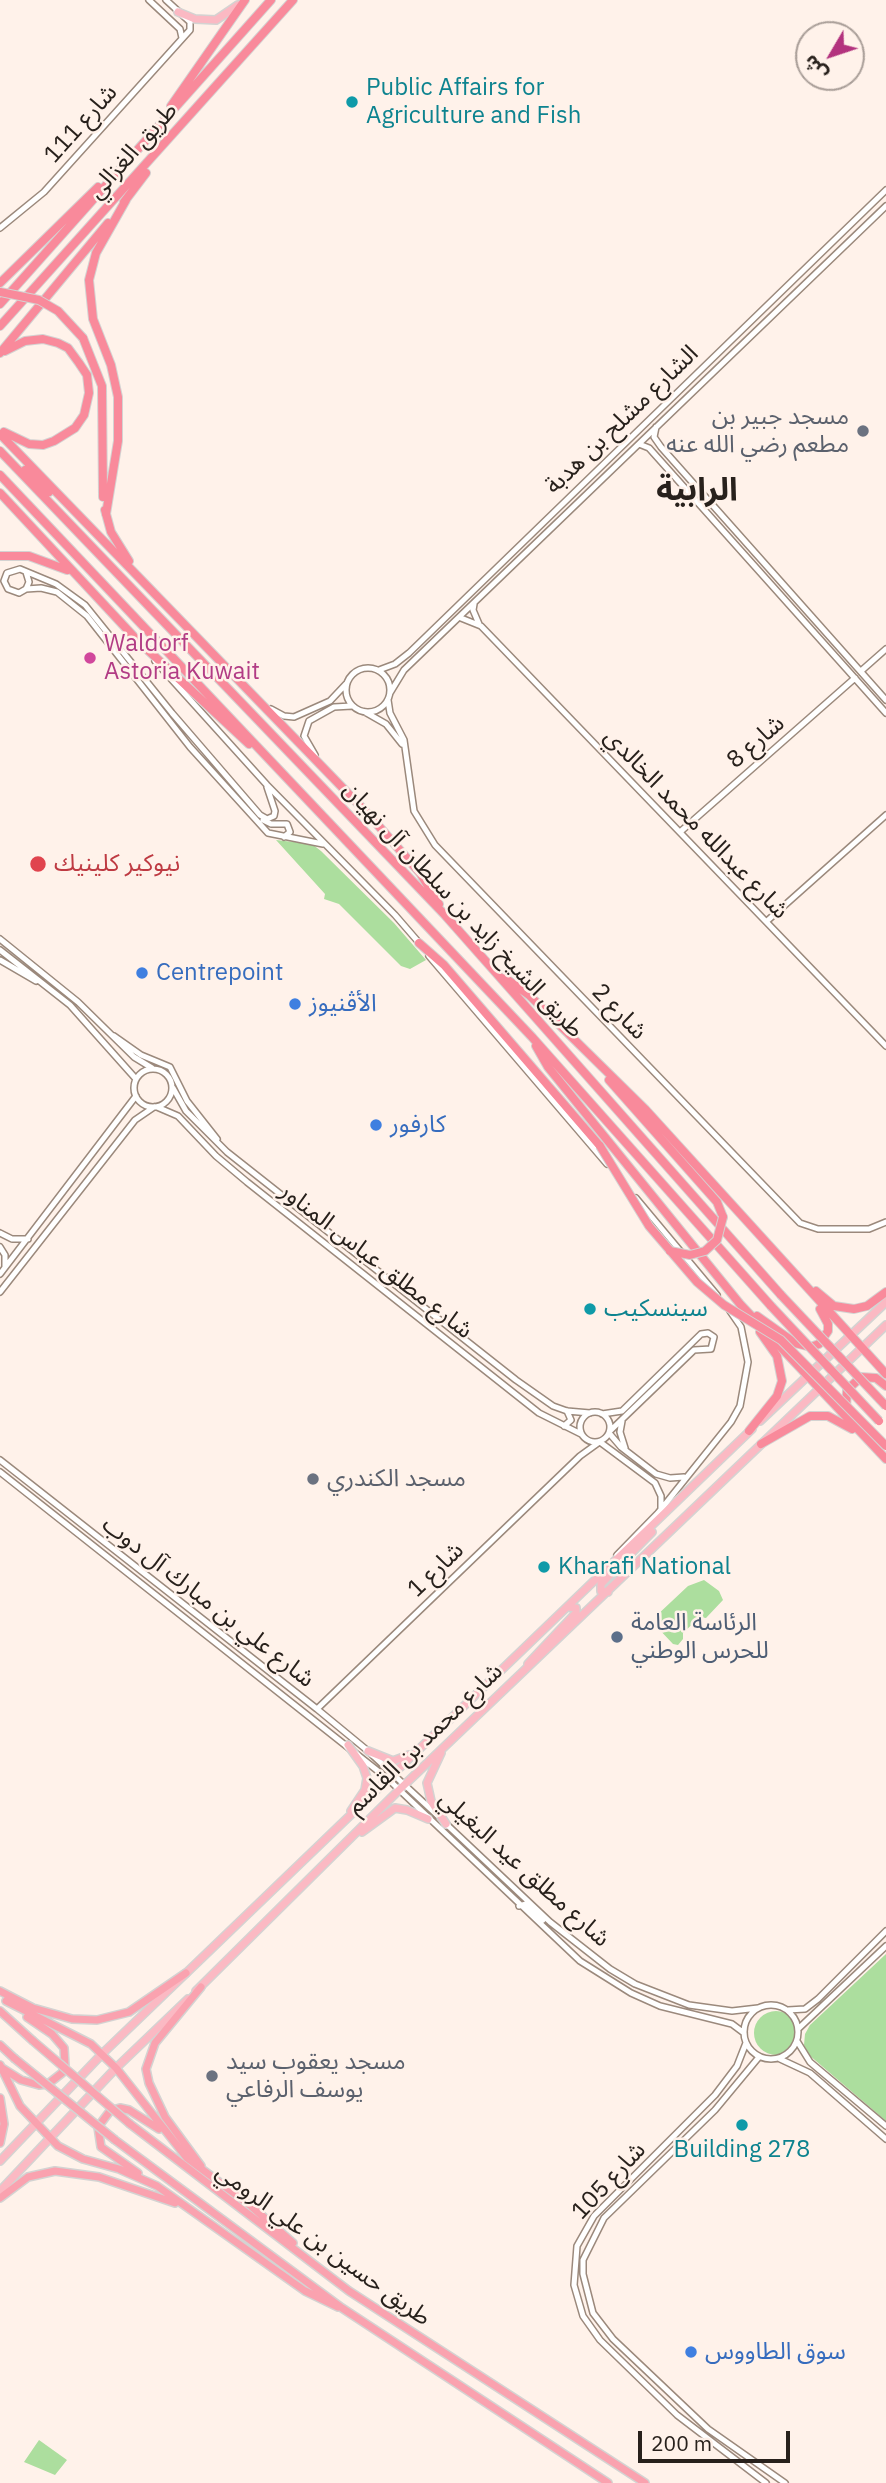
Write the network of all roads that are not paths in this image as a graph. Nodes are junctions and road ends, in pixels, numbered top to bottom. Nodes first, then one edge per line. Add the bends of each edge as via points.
1 (166, 0) edge
2 (245, 0) edge
3 (271, 0) edge
4 (293, 0) edge
5 (153, 1) edge
6 (178, 12) junction
7 (182, 38) junction
8 (167, 114) junction
9 (169, 140) junction
10 (126, 162) junction
11 (886, 190) edge
12 (126, 200) junction
13 (886, 206) edge
14 (849, 227) junction
15 (0, 228) edge
16 (857, 235) junction
17 (0, 283) edge
18 (0, 292) edge
19 (0, 304) edge
20 (0, 326) edge
21 (0, 354) edge
22 (656, 426) junction
23 (0, 431) edge
24 (639, 444) junction
25 (0, 449) edge
26 (605, 462) junction
27 (613, 470) junction
28 (593, 474) junction
29 (0, 475) edge
30 (599, 482) junction
31 (0, 493) edge
32 (711, 503) junction
33 (704, 510) junction
34 (106, 514) junction
35 (113, 551) junction
36 (0, 555) edge
37 (9, 570) junction
38 (26, 572) junction
39 (0, 573) edge
40 (0, 586) edge
41 (8, 589) junction
42 (26, 589) junction
43 (98, 599) junction
44 (159, 599) junction
45 (474, 604) junction
46 (460, 618) junction
47 (481, 626) junction
48 (137, 640) junction
49 (886, 649) edge
50 (379, 670) junction
51 (861, 671) junction
52 (855, 678) junction
53 (347, 683) junction
54 (390, 693) junction
55 (252, 695) junction
56 (388, 700) junction
57 (886, 700) edge
58 (354, 707) junction
59 (364, 711) junction
60 (886, 713) edge
61 (404, 747) junction
62 (274, 764) junction
63 (330, 774) junction
64 (267, 785) junction
65 (260, 815) junction
66 (886, 815) edge
67 (680, 832) junction
68 (284, 837) junction
69 (324, 845) junction
70 (444, 914) junction
71 (767, 921) junction
72 (0, 939) edge
73 (419, 943) junction
74 (0, 950) edge
75 (0, 960) edge
76 (497, 973) junction
77 (42, 983) junction
78 (566, 1032) junction
79 (109, 1034) junction
80 (532, 1037) junction
81 (886, 1046) edge
82 (152, 1068) junction
83 (136, 1079) junction
84 (173, 1088) junction
85 (136, 1096) junction
86 (156, 1107) junction
87 (128, 1110) junction
88 (135, 1120) junction
89 (227, 1153) junction
90 (82, 1170) junction
91 (93, 1174) junction
92 (886, 1222) edge
93 (752, 1228) junction
94 (0, 1233) edge
95 (28, 1239) junction
96 (0, 1247) edge
97 (670, 1251) junction
98 (5, 1267) junction
99 (0, 1274) edge
100 (807, 1290) junction
101 (0, 1292) edge
102 (886, 1292) edge
103 (886, 1302) edge
104 (740, 1304) junction
105 (886, 1325) edge
106 (851, 1336) junction
107 (862, 1348) junction
108 (886, 1374) edge
109 (808, 1377) junction
110 (886, 1386) edge
111 (819, 1389) junction
112 (886, 1406) edge
113 (567, 1411) junction
114 (590, 1413) junction
115 (602, 1414) junction
116 (623, 1418) junction
117 (883, 1425) edge
118 (564, 1426) junction
119 (855, 1427) junction
120 (610, 1432) junction
121 (749, 1432) junction
122 (582, 1436) junction
123 (599, 1442) junction
124 (761, 1444) junction
125 (886, 1446) edge
126 (626, 1451) junction
127 (580, 1456) junction
128 (885, 1459) edge
129 (0, 1460) edge
130 (0, 1472) edge
131 (684, 1477) junction
132 (661, 1509) junction
133 (658, 1522) junction
134 (663, 1539) junction
135 (675, 1539) dead end
136 (611, 1566) junction
137 (608, 1592) junction
138 (569, 1607) junction
139 (194, 1612) junction
140 (188, 1619) junction
141 (204, 1620) junction
142 (198, 1628) junction
143 (527, 1668) junction
144 (317, 1709) junction
145 (348, 1745) junction
146 (445, 1746) junction
147 (421, 1747) junction
148 (368, 1751) junction
149 (391, 1776) junction
150 (402, 1787) junction
151 (428, 1819) junction
152 (345, 1822) junction
153 (446, 1824) junction
154 (304, 1884) junction
155 (519, 1906) junction
156 (886, 1931) edge
157 (562, 1933) junction
158 (886, 1946) edge
159 (186, 1973) junction
160 (201, 1987) junction
161 (0, 1991) edge
162 (3, 1999) edge
163 (758, 2008) junction
164 (787, 2010) junction
165 (0, 2011) edge
166 (798, 2029) junction
167 (744, 2033) junction
168 (797, 2041) junction
169 (746, 2043) junction
170 (0, 2045) edge
171 (102, 2054) junction
172 (759, 2057) junction
173 (779, 2059) junction
174 (1, 2066) edge
175 (116, 2068) junction
176 (0, 2098) edge
177 (35, 2122) junction
178 (886, 2126) edge
179 (165, 2133) junction
180 (886, 2139) edge
181 (51, 2140) junction
182 (0, 2143) edge
183 (0, 2161) edge
184 (213, 2179) junction
185 (157, 2186) junction
186 (0, 2191) edge
187 (0, 2197) edge
188 (610, 2199) junction
189 (616, 2206) junction
190 (189, 2209) junction
191 (300, 2252) junction
192 (342, 2308) junction
193 (625, 2351) junction
194 (618, 2359) junction
195 (608, 2483) edge
196 (645, 2483) edge
197 (766, 2483) edge
198 (785, 2483) edge

1 - 6 street
2 - 6 main road via 216,20
2 - 8 highway via 176,94
3 - 8 highway, طريق الغزالي
4 - 9 highway, طريق الغزالي
5 - 7 street via 180,29
6 - 7 street via 191,26
7 - 15 street, شارع 111 via 44,192
8 - 10 highway, طريق الغزالي
9 - 12 highway
9 - 20 highway, طريق الغزالي
10 - 17 highway
10 - 19 highway, طريق الغزالي
11 - 14 street, الشارع مشلح بن هدبة
12 - 21 highway
12 - 34 highway via 96,253 89,280 93,319 118,397 118,441
13 - 16 street, الشارع مشلح بن هدبة
14 - 16 street via 849,234
14 - 26 street, الشارع مشلح بن هدبة
16 - 22 street, الشارع مشلح بن هدبة
18 - 34 highway, bridge via 39,300 58,311 83,338 102,386
21 - 23 highway via 25,341 58,343 68,348 87,375 89,393 84,415 75,428 54,441 29,444
22 - 24 street, الشارع مشلح بن هدبة
22 - 32 street via 654,437 661,447
23 - 35 highway
24 - 27 street, الشارع مشلح بن هدبة
24 - 33 street via 649,448
25 - 35 highway
25 - 70 highway, طريق الشيخ زايد بن سلطان آل نهيان
26 - 27 street
26 - 28 street, الشارع مشلح بن هدبة
27 - 30 street, الشارع مشلح بن هدبة
28 - 30 street via 599,474
28 - 50 street, الشارع مشلح بن هدبة via 409,653
29 - 62 highway, طريق الشيخ زايد بن سلطان آل نهيان
30 - 45 street, الشارع مشلح بن هدبة
31 - 43 highway
32 - 33 street
32 - 51 street
33 - 52 street
34 - 44 highway via 125,555
35 - 44 highway
36 - 43 highway via 55,563
37 - 38 street
37 - 39 street
37 - 41 street via 5,577
38 - 42 street
38 - 65 street via 67,591 94,614
40 - 41 street
41 - 42 street via 19,593
42 - 68 street via 57,592 87,617 190,747 268,833
43 - 48 highway
44 - 55 highway
45 - 46 street, الشارع مشلح بن هدبة
45 - 47 street, شارع عبدالله محمد الخالدي
46 - 47 street, شارع عبدالله محمد الخالدي
46 - 54 street, الشارع مشلح بن هدبة via 404,670
47 - 67 street, شارع عبدالله محمد الخالدي
48 - 62 highway via 212,713
48 - 64 street
49 - 51 street
50 - 53 street via 360,669
50 - 54 street via 388,680
51 - 57 street
52 - 60 street
52 - 67 street, شارع 8
53 - 55 street via 330,701 293,717 280,715
53 - 58 street via 346,693
54 - 56 street
55 - 63 highway
56 - 59 street via 375,711
56 - 61 street, شارع 2
58 - 59 street
58 - 63 street via 334,707 306,725 306,741
59 - 61 street via 392,729
61 - 92 street, شارع 2 via 411,801 427,837 794,1218 812,1228 875,1228
62 - 80 highway, طريق الشيخ زايد بن سلطان آل نهيان
63 - 70 highway via 420,873
64 - 65 street via 275,814 267,819
64 - 69 street
65 - 68 street via 267,823 289,826
66 - 71 street
67 - 71 street, شارع عبدالله محمد الخالدي
68 - 69 street
69 - 73 street
70 - 76 highway, طريق الشيخ زايد بن سلطان آل نهيان
71 - 81 street, شارع عبدالله محمد الخالدي
72 - 79 street via 78,1002
73 - 97 highway, bridge via 444,965 600,1146 644,1219
73 - 131 street via 741,1327 748,1372 740,1406
74 - 77 street
75 - 77 street
76 - 78 highway via 529,995
76 - 112 highway, طريق الشيخ زايد بن سلطان آل نهيان, bridge via 781,1295
77 - 83 street via 90,1025
78 - 93 highway via 645,1109
78 - 97 highway, bridge via 717,1202 723,1217 717,1240 705,1251 690,1255
79 - 82 street
79 - 89 street via 170,1067 187,1101
80 - 104 highway via 548,1067
80 - 117 highway, طريق الشيخ زايد بن سلطان آل نهيان, bridge
82 - 83 street
82 - 84 street via 164,1071
83 - 85 street
84 - 86 street via 169,1100
84 - 89 street, شارع مطلق عباس المناور via 186,1111
85 - 86 street via 145,1105
85 - 87 street
86 - 88 street
86 - 118 street, شارع مطلق عباس المناور via 178,1116 247,1182 539,1413
87 - 88 street via 135,1113
87 - 90 street
88 - 91 street
89 - 113 street, شارع مطلق عباس المناور via 528,1390
90 - 91 street via 87,1176
90 - 95 street
91 - 101 street
93 - 100 highway
93 - 102 highway via 834,1306 861,1308
94 - 95 street
95 - 98 street
96 - 98 street
97 - 125 highway, bridge via 716,1299 781,1340
98 - 99 street
100 - 104 highway via 828,1324 825,1338 811,1347 795,1343
100 - 106 highway
103 - 106 main road, شارع محمد بن القاسم
104 - 109 highway
104 - 121 highway via 777,1356 782,1373 777,1396
105 - 107 main road, شارع محمد بن القاسم
106 - 107 highway
106 - 109 main road, شارع محمد بن القاسم
107 - 108 highway
107 - 111 main road, شارع محمد بن القاسم
109 - 111 highway
109 - 121 main road, شارع محمد بن القاسم
110 - 119 highway via 868,1376 851,1384 844,1398
111 - 119 highway
111 - 124 main road, شارع محمد بن القاسم
113 - 114 street, شارع مطلق عباس المناور
113 - 118 street via 571,1420
114 - 115 street
114 - 122 street via 581,1421
115 - 116 street via 622,1411 701,1334 713,1337 711,1349 694,1350
115 - 120 street
116 - 120 street
116 - 126 street via 620,1432
118 - 122 street, شارع مطلق عباس المناور
119 - 128 highway
120 - 123 street
120 - 126 street
121 - 133 main road, شارع محمد بن القاسم
122 - 123 street
122 - 127 street
123 - 127 street, شارع 1
123 - 132 street via 655,1483 662,1496
124 - 128 highway via 803,1419 819,1415 844,1424
124 - 134 main road, شارع محمد بن القاسم
126 - 131 street via 656,1474
127 - 144 street, شارع 1
129 - 139 street, شارع علي بن مبارك آل دوب
130 - 140 street, شارع علي بن مبارك آل دوب
131 - 132 street
132 - 136 street
133 - 136 main road, شارع محمد بن القاسم
133 - 137 main road via 641,1546 601,1584 601,1591
134 - 135 main road
134 - 137 main road, شارع محمد بن القاسم
136 - 138 main road, شارع محمد بن القاسم
137 - 143 main road, شارع محمد بن القاسم
138 - 143 main road via 576,1608 576,1614 530,1659
138 - 147 main road, شارع محمد بن القاسم
139 - 140 street
139 - 141 street, شارع علي بن مبارك آل دوب
140 - 142 street, شارع علي بن مبارك آل دوب
141 - 142 street via 198,1622
141 - 144 street, شارع علي بن مبارك آل دوب
142 - 145 street, شارع علي بن مبارك آل دوب
143 - 146 main road, شارع محمد بن القاسم
144 - 148 street, شارع علي بن مبارك آل دوب
145 - 149 street, شارع علي بن مبارك آل دوب
145 - 152 main road via 367,1778 365,1790
146 - 150 main road, شارع محمد بن القاسم
146 - 153 main road via 427,1783 431,1801
147 - 148 main road via 393,1760
147 - 149 main road, شارع محمد بن القاسم
148 - 149 street, شارع علي بن مبارك آل دوب
149 - 150 street, شارع مطلق عيد البغيلي
149 - 152 main road, شارع محمد بن القاسم
150 - 151 street, شارع مطلق عيد البغيلي
150 - 153 street, شارع مطلق عيد البغيلي
150 - 154 main road, شارع محمد بن القاسم
151 - 154 main road via 402,1808 388,1811
151 - 155 street, شارع مطلق عيد البغيلي
152 - 159 main road, شارع محمد بن القاسم
153 - 157 street, شارع مطلق عيد البغيلي
154 - 160 main road, شارع محمد بن القاسم
155 - 157 street via 526,1904
155 - 167 street, شارع مطلق عيد البغيلي via 566,1950 631,1993 686,2015 732,2024
156 - 164 street via 811,2005 800,2011
157 - 163 street, شارع مطلق عيد البغيلي via 610,1969 664,1997 711,2009
158 - 166 street
159 - 161 highway via 129,2012 105,2020 63,2017
159 - 171 main road, شارع محمد بن القاسم
160 - 175 main road, شارع محمد بن القاسم
160 - 184 highway via 155,2043 146,2069 165,2117
162 - 171 highway
162 - 174 highway via 52,2034 66,2057 62,2074 48,2084 30,2083
163 - 164 street via 773,2005
163 - 167 street via 747,2019
164 - 166 street
165 - 191 highway, طريق حسين بن علي الرومي, bridge via 130,2124
166 - 168 street
167 - 169 street
168 - 173 street
168 - 178 street via 810,2062
169 - 172 street
169 - 188 street, شارع 105 via 720,2089
170 - 192 highway, طريق حسين بن علي الرومي, bridge via 115,2140
171 - 175 highway
171 - 177 main road, شارع محمد بن القاسم
172 - 173 street
172 - 189 street, شارع 105 via 715,2110
173 - 180 street via 810,2073
174 - 177 highway via 20,2106
175 - 179 highway
175 - 181 main road, شارع محمد بن القاسم
176 - 182 highway via 4,2118
177 - 181 highway
177 - 183 main road, شارع محمد بن القاسم
179 - 184 highway
179 - 185 highway via 120,2108 110,2111 98,2127 101,2147 108,2155
181 - 185 highway via 83,2159
181 - 186 main road, شارع محمد بن القاسم
184 - 191 highway via 273,2223
185 - 190 highway
187 - 190 highway via 35,2174 70,2172 120,2183
188 - 189 street
188 - 194 street, شارع 105 via 583,2231 574,2285 583,2316
189 - 193 street, شارع 105 via 593,2235 583,2274 593,2313
190 - 192 highway via 314,2297
191 - 196 highway, طريق حسين بن علي الرومي via 414,2336
192 - 195 highway, طريق حسين بن علي الرومي
193 - 194 street
193 - 198 street, شارع 105 via 708,2428
194 - 197 street, شارع 105 via 686,2423

